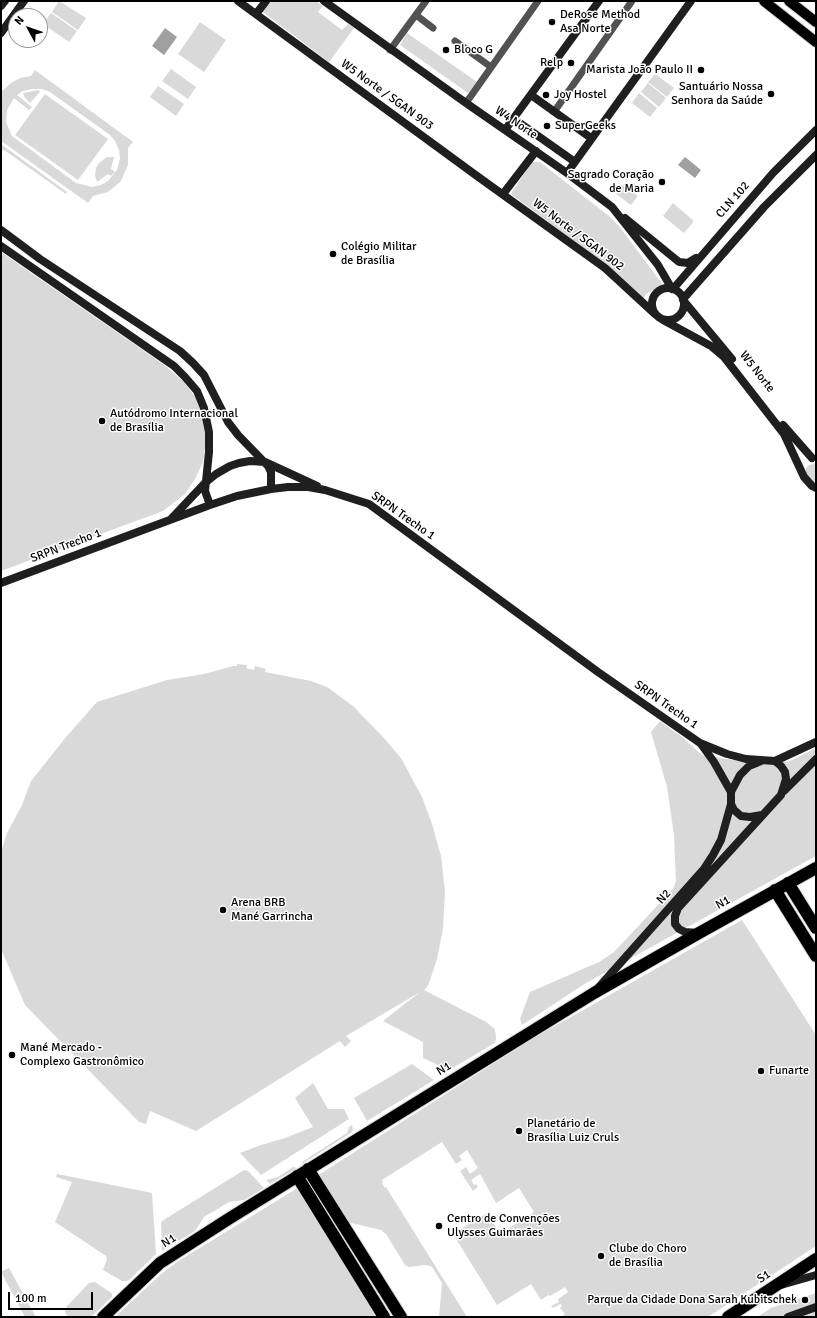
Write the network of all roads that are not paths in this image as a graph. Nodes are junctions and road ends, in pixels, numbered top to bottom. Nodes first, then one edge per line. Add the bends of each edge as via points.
1 (4, 1) edge
2 (24, 1) edge
3 (238, 1) edge
4 (266, 1) edge
5 (538, 1) edge
6 (599, 1) edge
7 (632, 1) edge
8 (764, 1) edge
9 (789, 1) edge
10 (329, 2) edge
11 (422, 2) edge
12 (689, 2) edge
13 (1, 6) edge
14 (256, 14) junction
15 (416, 16) junction
16 (816, 22) edge
17 (433, 28) dead end
18 (1, 33) edge
19 (455, 42) dead end
20 (816, 42) edge
21 (390, 50) junction
22 (491, 67) junction
23 (531, 96) junction
24 (466, 103) junction
25 (554, 112) junction
26 (514, 119) junction
27 (505, 130) junction
28 (816, 130) edge
29 (592, 138) junction
30 (536, 151) junction
31 (816, 155) edge
32 (575, 162) junction
33 (567, 173) junction
34 (503, 194) junction
35 (612, 207) junction
36 (1, 230) edge
37 (719, 234) junction
38 (13, 238) junction
39 (730, 244) junction
40 (2, 247) edge
41 (706, 250) junction
42 (19, 259) junction
43 (40, 259) junction
44 (672, 289) junction
45 (683, 299) junction
46 (655, 314) junction
47 (663, 320) junction
48 (254, 451) junction
49 (814, 459) edge
50 (265, 462) junction
51 (207, 468) junction
52 (279, 468) junction
53 (802, 471) junction
54 (206, 483) junction
55 (271, 488) junction
56 (816, 488) edge
57 (325, 490) junction
58 (195, 494) junction
59 (210, 505) junction
60 (170, 520) junction
61 (1, 583) edge
62 (816, 742) edge
63 (700, 743) junction
64 (816, 759) edge
65 (763, 760) junction
66 (775, 761) junction
67 (731, 792) junction
68 (781, 795) junction
69 (731, 804) junction
70 (762, 814) junction
71 (816, 868) edge
72 (788, 883) junction
73 (775, 890) junction
74 (816, 928) edge
75 (698, 933) junction
76 (816, 956) edge
77 (594, 993) junction
78 (308, 1169) junction
79 (297, 1176) junction
80 (329, 1203) junction
81 (318, 1210) junction
82 (816, 1259) edge
83 (816, 1275) edge
84 (772, 1288) junction
85 (816, 1307) edge
86 (103, 1317) edge
87 (384, 1317) edge
88 (401, 1317) edge
89 (728, 1317) edge
90 (788, 1317) edge

1 - 13 main road
2 - 18 main road
3 - 14 main road, W5 Norte / SGAN 903
4 - 14 main road
5 - 22 street
6 - 23 main road
7 - 25 street
8 - 20 main road
9 - 16 main road
10 - 21 main road, W4 Norte
11 - 15 street
12 - 29 main road
14 - 34 main road, W5 Norte / SGAN 903
15 - 17 street
15 - 21 street
19 - 22 street
21 - 24 main road, W4 Norte
22 - 24 street
23 - 25 main road
23 - 26 main road
24 - 27 main road, W4 Norte
25 - 29 main road
26 - 27 main road
26 - 32 main road
27 - 30 main road, W4 Norte
28 - 37 main road, CLN 102 via 773,172
29 - 32 main road
30 - 33 main road, W4 Norte
30 - 34 main road
31 - 39 main road
32 - 33 main road
33 - 35 main road, W4 Norte
34 - 46 main road, W5 Norte / SGAN 902 via 605,268
35 - 41 main road via 678,262 688,263
35 - 44 main road, W4 Norte via 658,265
36 - 38 main road
37 - 39 main road
37 - 41 main road, CLN 102
38 - 40 main road via 14,243 11,247
38 - 43 main road
39 - 45 main road
40 - 42 main road
41 - 44 main road, CLN 102
42 - 43 main road via 20,251 24,249
42 - 51 main road via 174,366 185,377 196,391 204,408 209,432
43 - 48 main road via 180,351 194,363 210,385 228,422
44 - 45 main road
44 - 46 main road via 665,288 654,296 652,309
45 - 47 main road via 683,308 677,317
45 - 49 main road, W5 Norte via 786,428
46 - 47 main road
47 - 53 main road via 711,346 724,357 784,434
48 - 50 main road
48 - 52 main road
49 - 53 main road via 803,466
50 - 52 main road
50 - 54 main road via 250,461 230,466
50 - 55 main road via 271,472
51 - 54 main road
51 - 58 main road
52 - 57 main road
53 - 56 main road via 808,482
54 - 58 main road
54 - 59 main road
55 - 57 main road, SRPN Trecho 1 via 308,487
55 - 59 main road, SRPN Trecho 1
57 - 63 main road, SRPN Trecho 1 via 369,504 598,672
58 - 60 main road
59 - 60 main road, SRPN Trecho 1
60 - 61 main road, SRPN Trecho 1
62 - 66 main road
63 - 65 main road, SRPN Trecho 1 via 727,754
63 - 67 main road, SRPN Trecho 1
64 - 68 main road
65 - 66 main road
65 - 67 main road via 744,770
66 - 68 main road via 785,772 786,779
67 - 69 main road
68 - 70 main road
69 - 70 main road via 741,816
69 - 77 main road, N2 via 721,840 704,869
70 - 75 main road, N2 via 678,908 675,924 679,929
71 - 72 highway, N1
72 - 73 highway, N1
72 - 74 highway
73 - 75 highway, N1
73 - 76 highway
75 - 77 highway, N1
77 - 78 highway, N1
78 - 79 highway, N1
78 - 80 highway
79 - 81 highway
79 - 86 highway, N1 via 160,1263
80 - 81 highway
80 - 88 highway
81 - 87 highway
82 - 84 highway, S1
83 - 84 main road
84 - 89 highway, S1
85 - 90 main road

